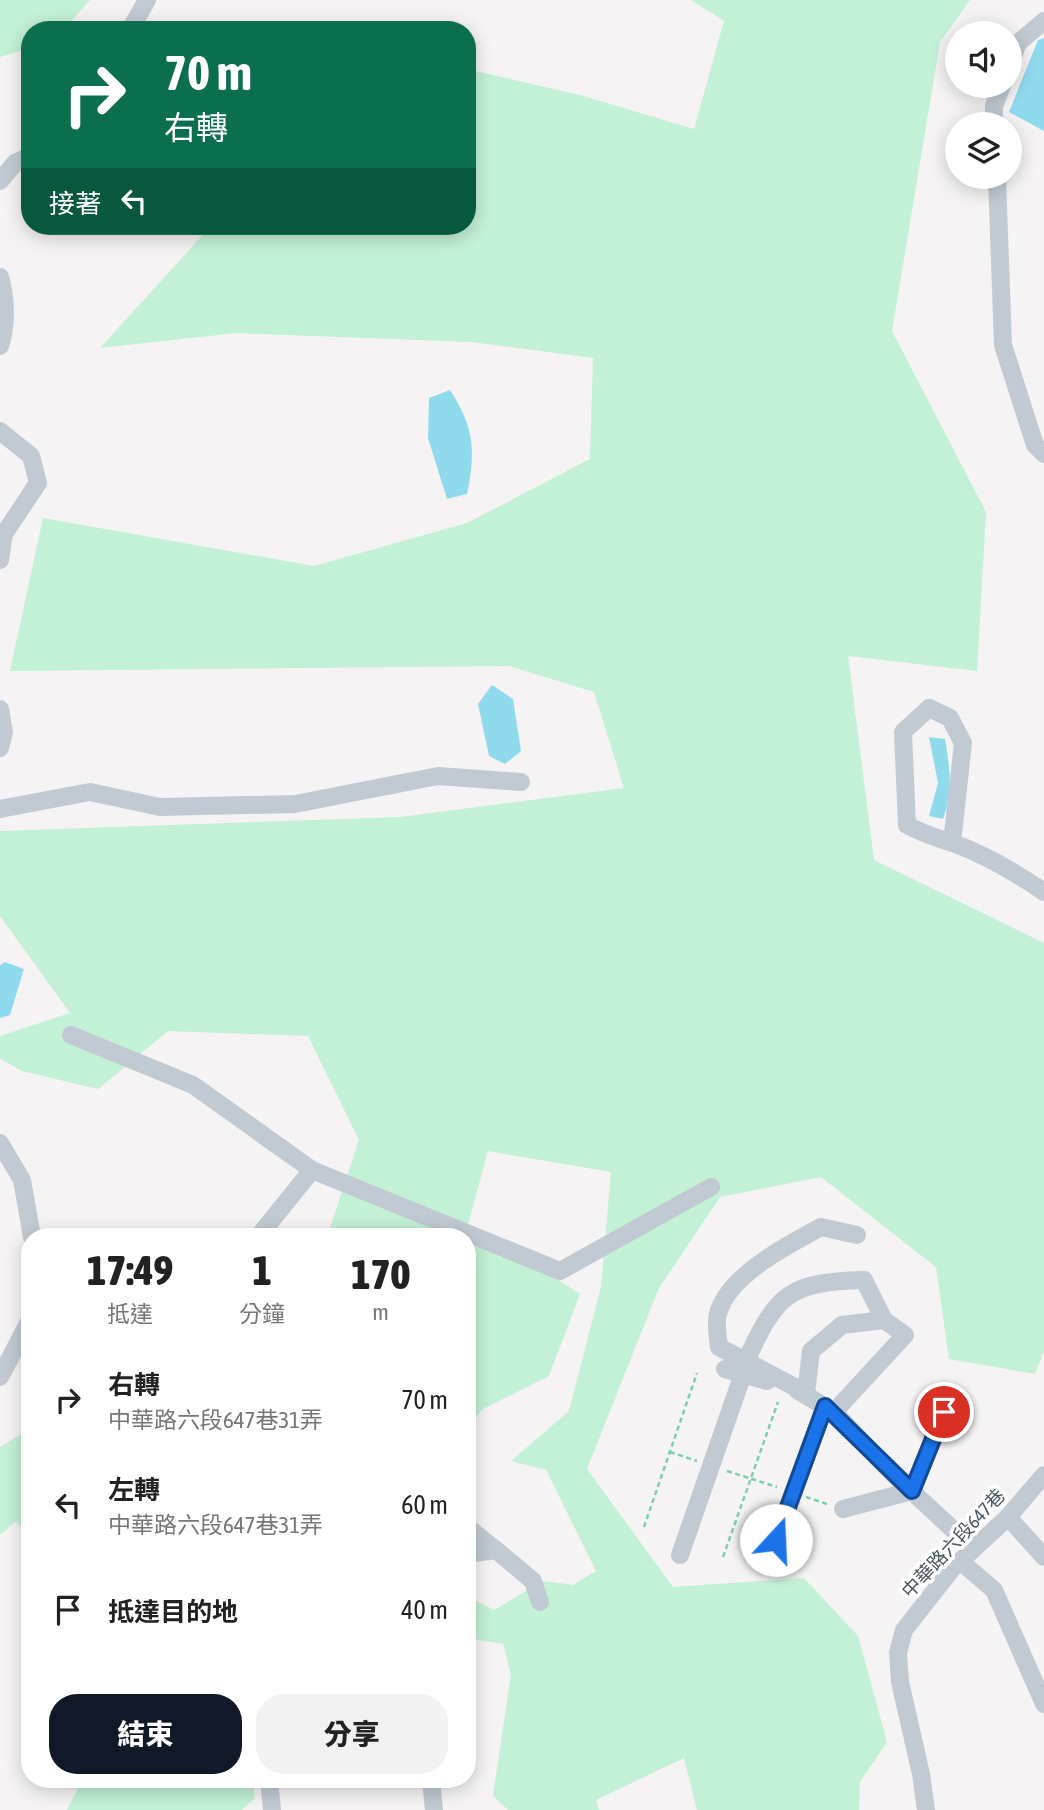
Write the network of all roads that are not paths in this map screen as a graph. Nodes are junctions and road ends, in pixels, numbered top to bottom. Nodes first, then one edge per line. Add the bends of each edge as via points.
1 (147, 0) edge
2 (135, 21) edge
3 (1044, 21) edge
4 (1022, 40) edge
5 (21, 160) edge
6 (0, 181) edge
7 (996, 189) edge
8 (0, 277) edge
9 (0, 346) edge
10 (0, 431) edge
11 (1044, 454) edge
12 (0, 560) edge
13 (0, 709) edge
14 (0, 748) edge
15 (522, 782) dead end
16 (0, 808) edge
17 (952, 843) junction
18 (1044, 892) edge
19 (71, 1035) dead end
20 (2, 1150) edge
21 (312, 1170) junction
22 (711, 1186) dead end
23 (30, 1228) edge
24 (265, 1228) edge
25 (454, 1228) edge
26 (857, 1235) dead end
27 (476, 1237) edge
28 (884, 1320) junction
29 (21, 1337) edge
30 (738, 1368) junction
31 (0, 1377) edge
32 (806, 1393) junction
33 (829, 1409) junction
34 (944, 1412) dead end
35 (1044, 1475) edge
36 (912, 1491) junction
37 (843, 1509) road end
38 (1008, 1517) junction
39 (476, 1534) edge
40 (496, 1550) junction
41 (476, 1553) edge
42 (680, 1555) dead end
43 (967, 1555) junction
44 (1044, 1557) edge
45 (767, 1563) dead end
46 (540, 1602) dead end
47 (1044, 1704) edge
48 (270, 1788) edge
49 (432, 1788) edge
50 (272, 1810) edge
51 (434, 1810) edge
52 (926, 1810) edge

1 - 2 street
3 - 4 street
5 - 6 street
7 - 11 street via 1003,345 1035,445
8 - 9 street via 4,336
10 - 12 street via 31,456 38,483 4,534
13 - 14 street via 4,732
15 - 16 street via 438,776 295,804 160,807 90,792
17 - 17 street via 963,743 950,718 929,708 903,732 907,825
17 - 18 street via 1011,869
19 - 21 street via 194,1085
20 - 23 street via 22,1180
21 - 24 street
21 - 25 street
22 - 27 street via 560,1271
26 - 30 street via 821,1227 775,1253 730,1289 717,1315 719,1347
28 - 30 street via 864,1280 823,1281 783,1296
28 - 32 street via 842,1325 811,1351
28 - 33 street via 905,1335
29 - 31 street
30 - 32 street
30 - 42 street
32 - 33 street
33 - 36 street
33 - 45 street
34 - 36 street
35 - 38 street, 中華路六段647巷
36 - 37 street
36 - 43 street
38 - 43 street, 中華路六段647巷
38 - 44 street
39 - 40 street
40 - 41 street
40 - 46 street via 533,1581
43 - 47 street via 994,1590
43 - 52 street, 中華路六段647巷 via 916,1611 904,1630 898,1653
48 - 50 street
49 - 51 street

